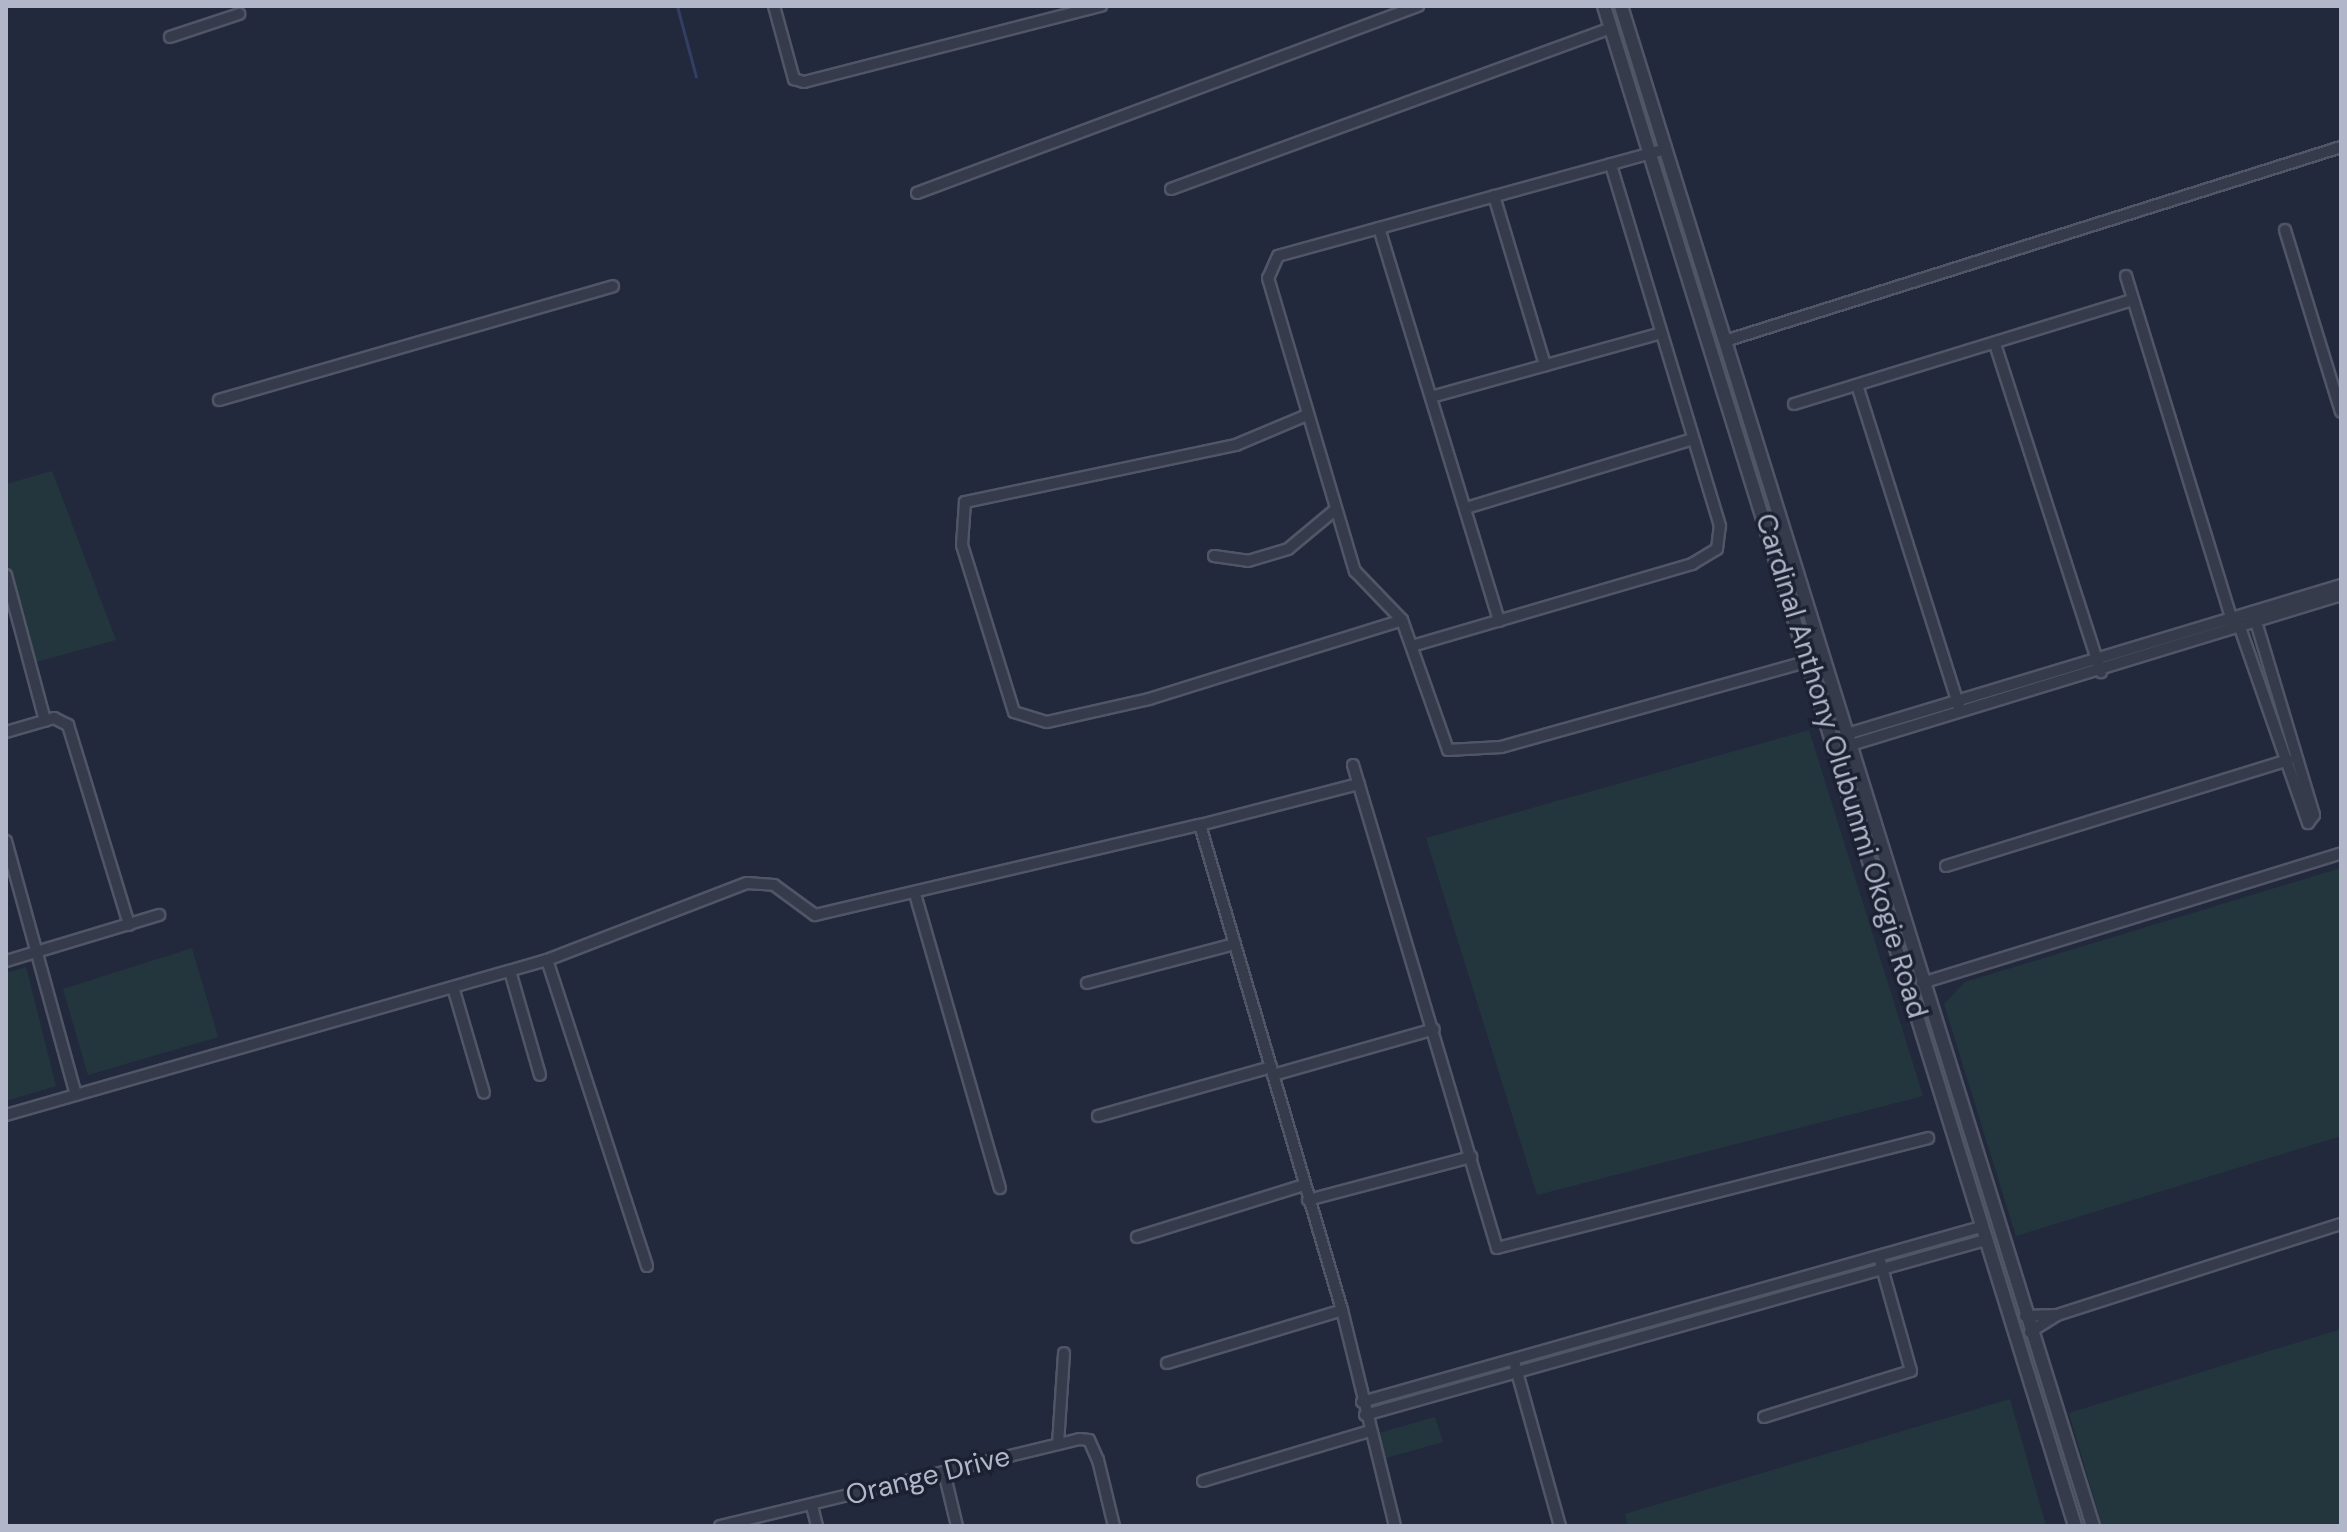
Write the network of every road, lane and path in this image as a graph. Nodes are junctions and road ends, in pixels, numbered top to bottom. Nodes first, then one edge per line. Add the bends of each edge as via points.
1 (774, 6) edge
2 (1101, 6) edge
3 (1418, 6) edge
4 (1604, 6) edge
5 (1621, 6) edge
6 (239, 14) dead end
7 (1611, 28) junction
8 (170, 37) dead end
9 (2341, 147) edge
10 (1666, 149) junction
11 (1648, 154) junction
12 (1611, 164) junction
13 (1171, 189) dead end
14 (917, 193) dead end
15 (1494, 196) junction
16 (1379, 228) junction
17 (2285, 230) dead end
18 (2126, 276) dead end
19 (613, 286) dead end
20 (2128, 301) junction
21 (1661, 333) junction
22 (1725, 341) junction
23 (1995, 344) junction
24 (1545, 365) junction
25 (1857, 385) junction
26 (1431, 397) junction
27 (219, 400) dead end
28 (1794, 404) dead end
29 (2341, 412) edge
30 (1307, 415) junction
31 (1693, 439) junction
32 (1466, 508) junction
33 (1336, 509) junction
34 (1214, 556) dead end
35 (6, 575) edge
36 (2341, 585) edge
37 (2341, 595) edge
38 (2255, 617) junction
39 (1402, 620) junction
40 (2236, 620) junction
41 (1499, 621) junction
42 (1412, 646) junction
43 (2096, 657) junction
44 (1809, 661) junction
45 (2101, 672) junction
46 (1958, 703) junction
47 (1961, 715) junction
48 (45, 721) junction
49 (6, 732) edge
50 (1849, 740) junction
51 (2298, 757) junction
52 (2284, 761) junction
53 (1353, 765) dead end
54 (1359, 784) junction
55 (1873, 820) junction
56 (1859, 824) junction
57 (1200, 825) junction
58 (6, 841) edge
59 (2341, 853) edge
60 (10, 866) edge
61 (1946, 866) dead end
62 (915, 894) junction
63 (159, 915) dead end
64 (129, 925) junction
65 (1235, 944) junction
66 (39, 953) junction
67 (547, 960) junction
68 (6, 961) edge
69 (510, 971) junction
70 (1087, 983) dead end
71 (1922, 983) junction
72 (453, 987) junction
73 (1434, 1029) junction
74 (1272, 1071) junction
75 (540, 1075) dead end
76 (484, 1093) dead end
77 (76, 1095) junction
78 (6, 1115) edge
79 (1098, 1116) dead end
80 (1928, 1138) dead end
81 (1471, 1157) junction
82 (1304, 1185) junction
83 (1000, 1188) dead end
84 (1308, 1200) junction
85 (2341, 1224) edge
86 (1983, 1234) junction
87 (1137, 1237) dead end
88 (1879, 1256) junction
89 (647, 1266) dead end
90 (1882, 1268) junction
91 (1342, 1310) junction
92 (2057, 1315) junction
93 (2025, 1316) junction
94 (2030, 1332) junction
95 (1064, 1353) dead end
96 (1513, 1359) junction
97 (1167, 1363) dead end
98 (1517, 1371) junction
99 (1362, 1402) junction
100 (1365, 1415) junction
101 (1764, 1417) dead end
102 (1370, 1431) junction
103 (1058, 1444) junction
104 (944, 1472) junction
105 (1203, 1481) dead end
106 (812, 1506) junction
107 (720, 1526) edge
108 (817, 1526) edge
109 (957, 1526) edge
110 (1114, 1526) edge
111 (1395, 1526) edge
112 (1560, 1526) edge
113 (2075, 1526) edge
114 (2093, 1526) edge

1 - 2 street via 794,79 804,82
3 - 14 street
4 - 7 street, Cardinal Anthony Olubunmi Okogie Road
5 - 10 street, Cardinal Anthony Olubunmi Okogie Road
6 - 8 street
7 - 11 street, Cardinal Anthony Olubunmi Okogie Road
7 - 13 street
9 - 22 street
10 - 11 street
10 - 22 street, Cardinal Anthony Olubunmi Okogie Road
11 - 12 street
11 - 44 street, Cardinal Anthony Olubunmi Okogie Road
12 - 15 street
12 - 21 street
15 - 16 street
15 - 24 street
16 - 26 street
16 - 30 street via 1268,265
17 - 29 street
18 - 20 street
19 - 27 street
20 - 23 street
20 - 40 street
21 - 24 street
21 - 31 street
22 - 50 street, Cardinal Anthony Olubunmi Okogie Road
23 - 25 street
23 - 43 street
24 - 26 street
25 - 28 street
25 - 46 street
26 - 32 street
30 - 33 street
30 - 39 street via 1236,445 965,502 962,545 1014,712 1047,722 1149,699
31 - 32 street
31 - 41 street via 1720,526 1717,549 1692,564
32 - 41 street
33 - 34 street via 1288,549 1248,561
33 - 39 street via 1355,571
35 - 48 street
36 - 38 street
37 - 38 street
38 - 40 street
38 - 51 street
39 - 42 street
40 - 43 street
40 - 45 street
40 - 52 street
41 - 42 street
42 - 44 street via 1439,737 1458,754
43 - 45 street
43 - 46 street
44 - 56 street, Cardinal Anthony Olubunmi Okogie Road
45 - 47 street
46 - 47 street
46 - 50 street
47 - 50 street
48 - 49 street
48 - 64 street via 68,725
50 - 55 street, Cardinal Anthony Olubunmi Okogie Road
51 - 52 street
51 - 52 street via 2314,815 2308,823
52 - 61 street
53 - 54 street
54 - 57 street
54 - 73 street
55 - 56 street
55 - 71 street, Cardinal Anthony Olubunmi Okogie Road
56 - 86 street, Cardinal Anthony Olubunmi Okogie Road
57 - 62 street
57 - 65 street
58 - 60 street
59 - 71 street
60 - 66 street
62 - 67 street via 815,915 774,885 747,883
62 - 83 street
63 - 64 street
64 - 66 street
65 - 70 street
65 - 74 street
66 - 68 street
66 - 77 street
67 - 69 street
67 - 89 street
69 - 72 street
69 - 75 street
71 - 93 street, Cardinal Anthony Olubunmi Okogie Road
72 - 76 street
72 - 77 street
73 - 74 street
73 - 81 street
74 - 79 street
74 - 82 street
77 - 78 street
80 - 81 street via 1497,1248
81 - 84 street
82 - 84 street
82 - 87 street
84 - 91 street
85 - 92 street
86 - 88 street
86 - 90 street
86 - 113 street, Cardinal Anthony Olubunmi Okogie Road
88 - 90 street
88 - 96 street
90 - 98 street
90 - 101 street via 1911,1371
91 - 97 street
91 - 99 street
92 - 93 street
92 - 94 street
93 - 94 street, Cardinal Anthony Olubunmi Okogie Road
94 - 114 street, Cardinal Anthony Olubunmi Okogie Road
95 - 103 street
96 - 98 street
96 - 99 street
98 - 100 street
98 - 112 street
99 - 100 street
100 - 102 street
102 - 105 street
102 - 111 street
103 - 104 street, Orange Drive
103 - 110 street, Orange Drive via 1089,1440
104 - 106 street, Orange Drive
104 - 109 street
106 - 107 street, Orange Drive
106 - 108 street

